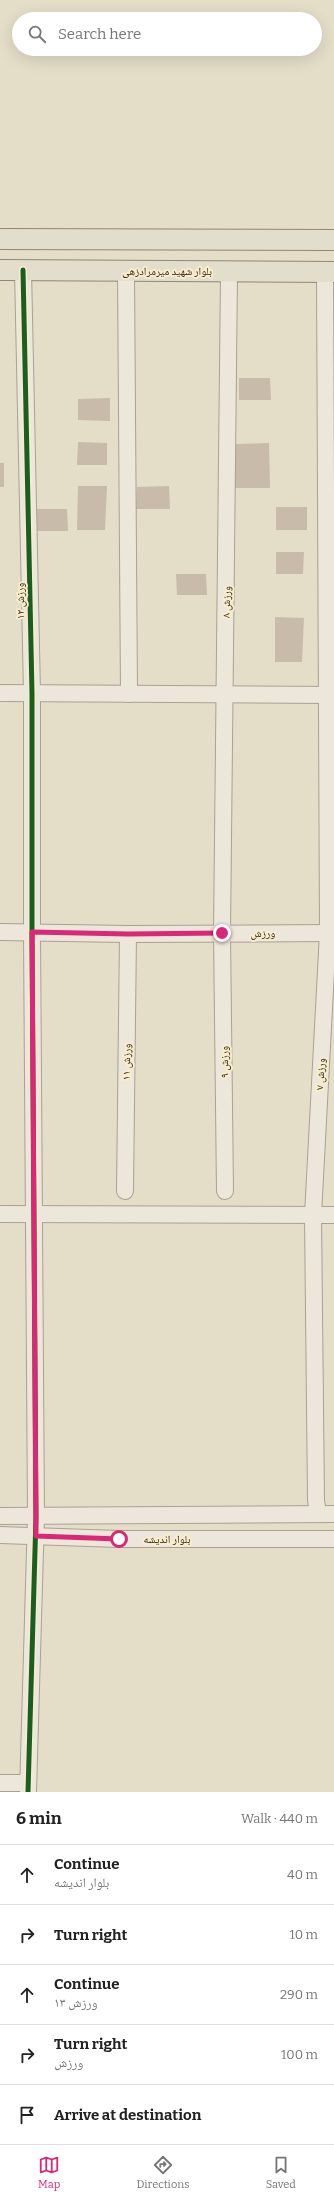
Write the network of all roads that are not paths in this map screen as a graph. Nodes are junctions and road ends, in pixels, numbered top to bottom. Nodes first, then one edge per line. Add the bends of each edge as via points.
1 (0, 239) edge
2 (334, 240) edge
3 (0, 270) edge
4 (23, 270) junction
5 (126, 271) junction
6 (230, 272) junction
7 (329, 272) edge
8 (0, 693) edge
9 (32, 693) junction
10 (129, 694) junction
11 (225, 694) junction
12 (330, 695) edge
13 (0, 932) edge
14 (32, 932) junction
15 (222, 933) junction
16 (331, 933) edge
17 (128, 934) junction
18 (125, 1190) dead end
19 (225, 1191) dead end
20 (0, 1214) edge
21 (34, 1215) junction
22 (313, 1215) junction
23 (334, 1215) edge
24 (318, 1514) junction
25 (334, 1514) edge
26 (0, 1516) edge
27 (36, 1516) junction
28 (0, 1535) edge
29 (36, 1536) junction
30 (334, 1539) edge
31 (0, 1783) edge
32 (28, 1787) edge

1 - 2 main road
3 - 4 main road, بلوار شهید میرمرادزهی
4 - 5 main road, بلوار شهید میرمرادزهی
4 - 9 street, ورزش ۱۲
5 - 6 main road, بلوار شهید میرمرادزهی
5 - 10 street
6 - 7 main road, بلوار شهید میرمرادزهی
6 - 11 street, ورزش ۸
7 - 12 street, ورزش ۷
8 - 9 street
9 - 10 street
9 - 14 street, ورزش ۱۲
10 - 11 street
11 - 12 street
11 - 15 street, ورزش ۸
12 - 16 street, ورزش ۷
13 - 14 street, ورزش
14 - 17 street, ورزش
14 - 21 street, ورزش ۱۲
15 - 16 street, ورزش
15 - 17 street, ورزش
15 - 19 street, ورزش ۹
16 - 22 street, ورزش ۷
17 - 18 street, ورزش ۱۱
20 - 21 street
21 - 22 street
21 - 27 street, ورزش ۱۲
22 - 23 street
22 - 24 street, ورزش ۷
24 - 25 street
24 - 27 street
26 - 27 street
27 - 29 street, ورزش ۱۲
28 - 29 street, بلوار اندیشه
29 - 30 street, بلوار اندیشه via 119,1539
29 - 32 street, ورزش ۱۲
31 - 32 street

